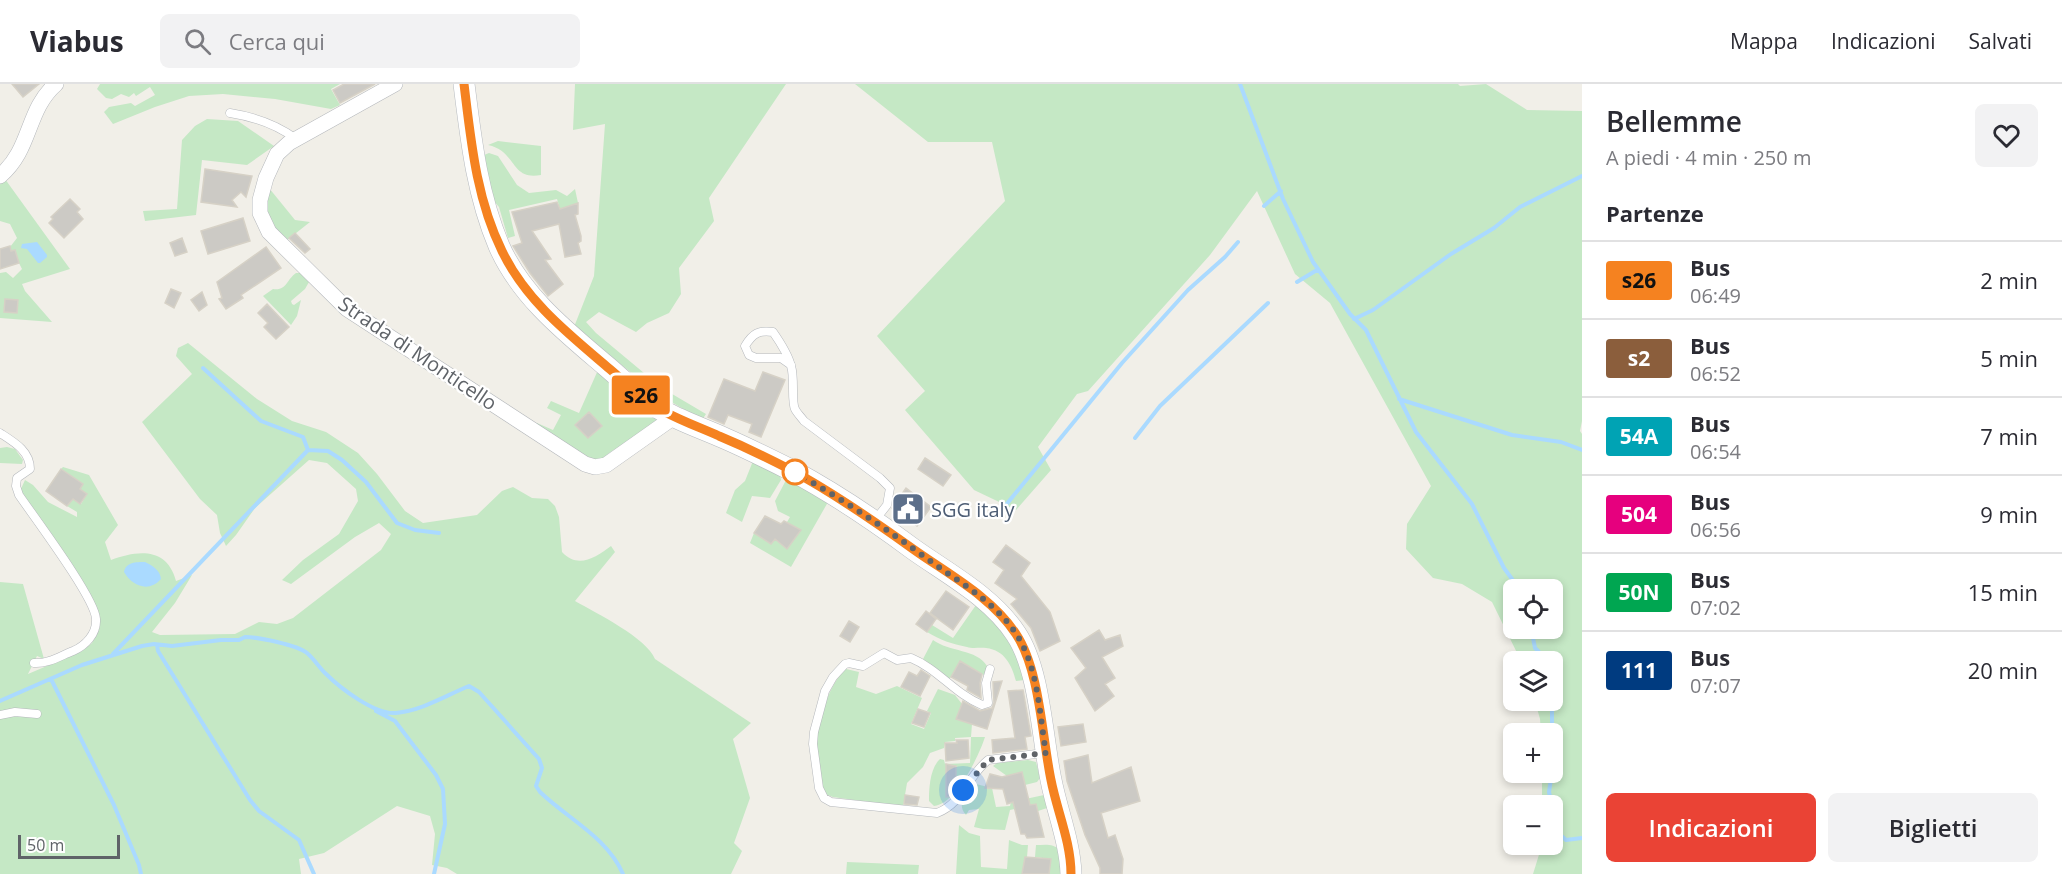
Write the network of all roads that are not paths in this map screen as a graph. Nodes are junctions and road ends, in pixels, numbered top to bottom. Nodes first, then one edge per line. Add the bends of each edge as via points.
1 (56, 84) edge
2 (395, 84) edge
3 (464, 84) edge
4 (231, 113) dead end
5 (296, 139) junction
6 (0, 176) edge
7 (791, 365) junction
8 (674, 417) junction
9 (0, 433) edge
10 (875, 521) junction
11 (34, 663) dead end
12 (990, 669) dead end
13 (37, 714) dead end
14 (0, 715) edge
15 (1046, 753) junction
16 (1071, 874) edge

1 - 6 street via 37,108 21,152
2 - 5 street, Strada di Monticello
3 - 8 main road via 481,195 510,266 533,299 560,326 632,388
4 - 5 lane via 257,117
5 - 8 street, Strada di Monticello via 277,154 266,178 260,213 269,232 346,309 585,464 606,465
7 - 7 lane via 781,358 756,358 749,355 745,346 761,330 773,332
7 - 10 lane via 794,408 804,421 890,488 887,505
8 - 10 main road via 790,470
9 - 11 lane via 19,445 30,461 30,470 17,478 19,495 92,605 96,619 88,642 80,648 44,664
10 - 15 main road via 985,601 1017,634 1033,677
12 - 15 lane via 986,683 988,703 982,705 911,658 897,660 884,653 863,666 845,664 825,691 814,732 819,788 824,798 831,802 937,813 957,800 988,760
13 - 14 lane
15 - 16 main road

